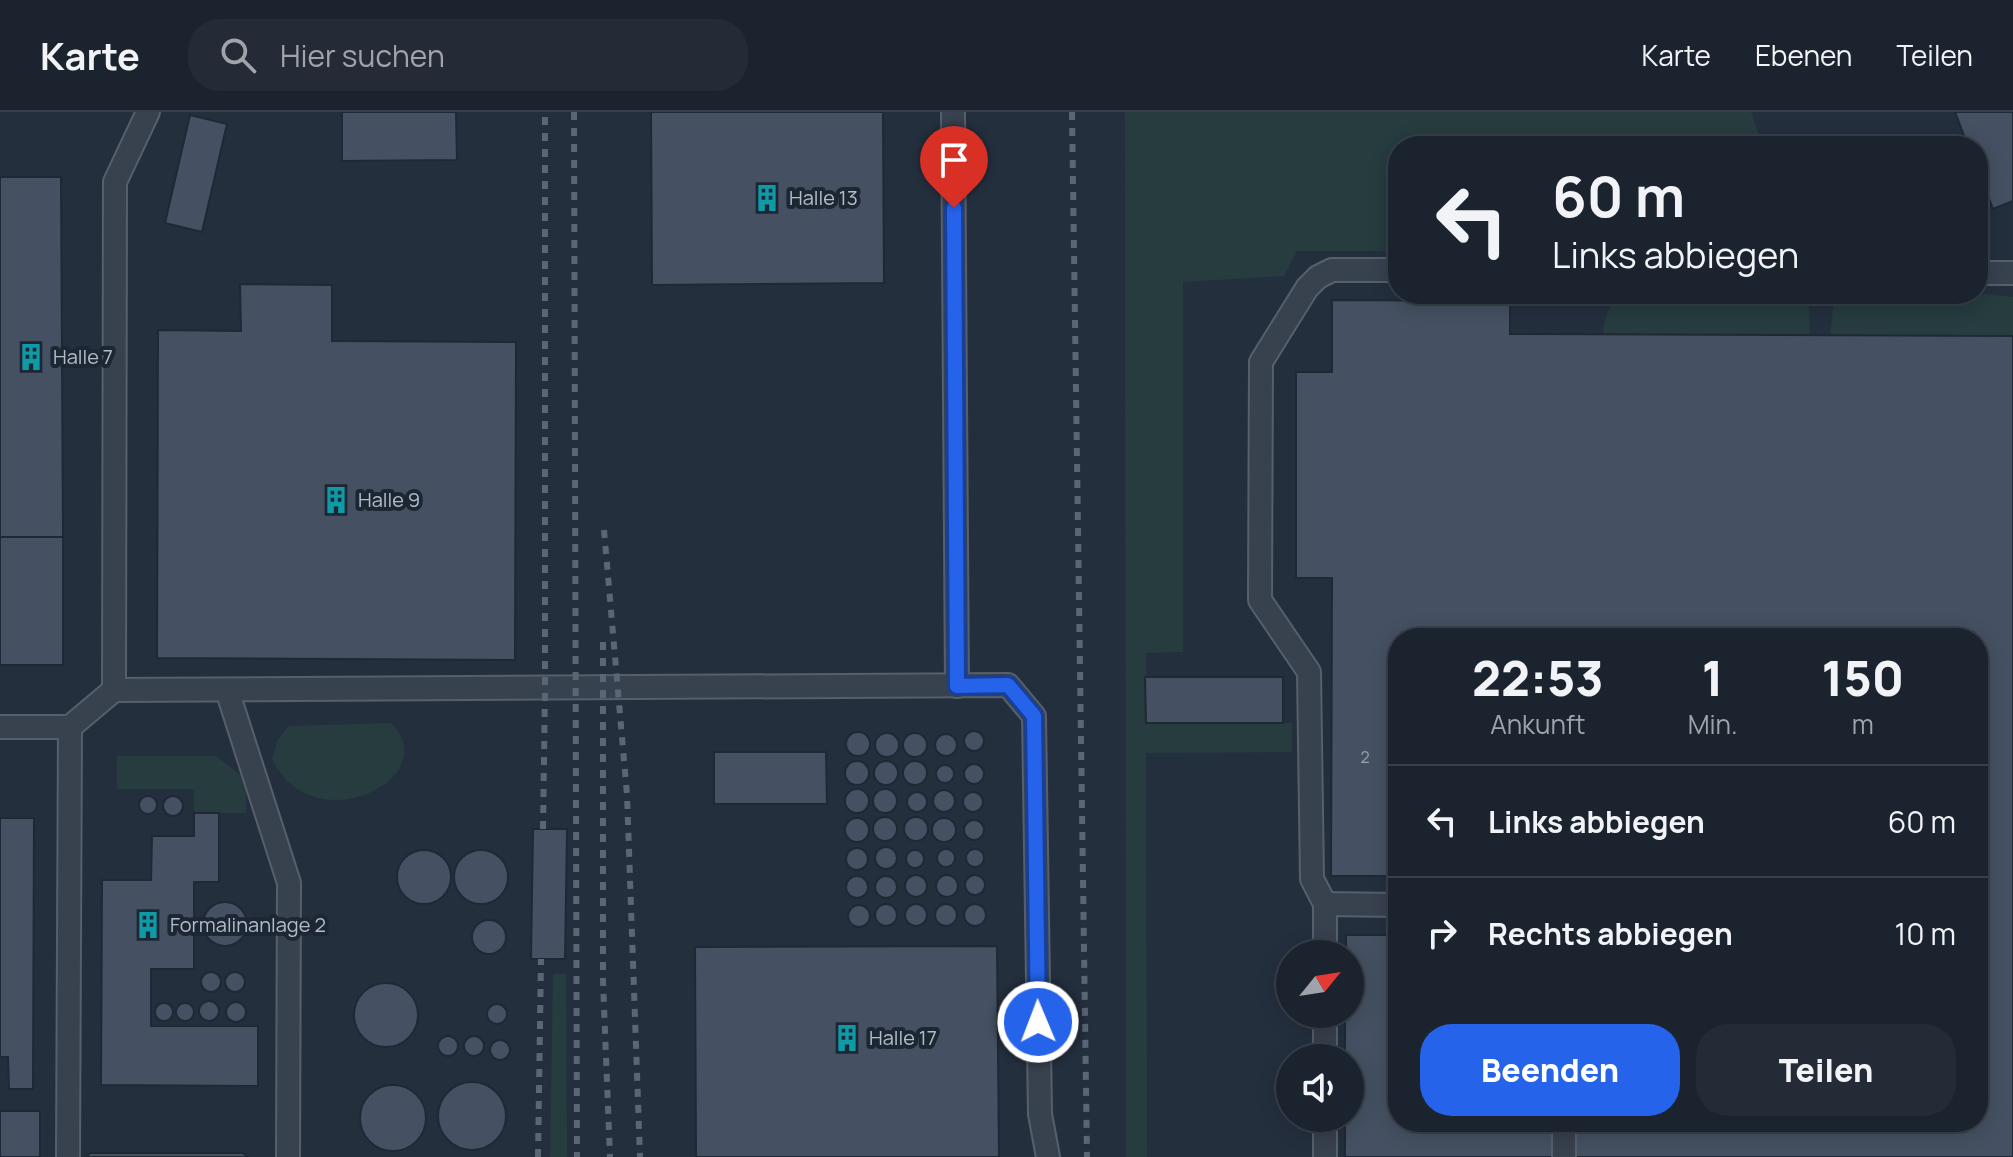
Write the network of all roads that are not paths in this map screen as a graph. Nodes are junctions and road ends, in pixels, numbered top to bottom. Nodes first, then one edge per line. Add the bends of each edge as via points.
1 (148, 112) edge
2 (953, 112) edge
3 (1388, 270) edge
4 (1988, 273) edge
5 (2013, 273) edge
6 (957, 686) junction
7 (114, 690) junction
8 (227, 690) junction
9 (0, 727) edge
10 (70, 727) junction
11 (1325, 904) junction
12 (1388, 905) edge
13 (1325, 940) edge
14 (1325, 1132) edge
15 (1564, 1132) edge
16 (68, 1157) edge
17 (288, 1157) edge
18 (1048, 1157) edge
19 (1325, 1157) edge
20 (1564, 1157) edge

1 - 7 lane via 115,182
2 - 6 lane
3 - 11 lane via 1332,270 1318,277 1261,362 1260,600 1309,672 1312,879
4 - 5 lane
6 - 8 lane
6 - 18 lane via 1008,685 1034,716 1040,1114
7 - 8 lane
7 - 10 lane
8 - 17 lane via 289,883
9 - 10 lane
10 - 16 lane
11 - 12 lane
11 - 13 lane
14 - 19 lane
15 - 20 lane

